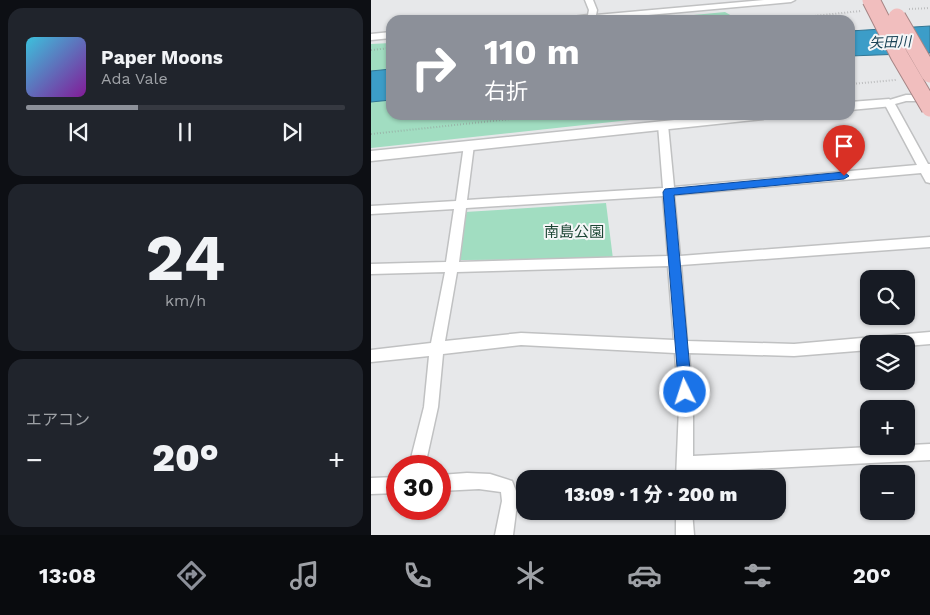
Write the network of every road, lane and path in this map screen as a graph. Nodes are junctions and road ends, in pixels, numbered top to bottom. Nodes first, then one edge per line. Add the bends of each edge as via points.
1 (589, 0) edge
2 (665, 0) edge
3 (791, 0) edge
4 (765, 1) edge
5 (894, 4) edge
6 (867, 5) edge
7 (930, 8) edge
8 (671, 11) junction
9 (593, 15) edge
10 (619, 15) edge
11 (810, 15) edge
12 (386, 36) edge
13 (371, 37) edge
14 (386, 48) edge
15 (371, 50) edge
16 (930, 74) edge
17 (903, 80) dead end
18 (855, 84) edge
19 (930, 98) edge
20 (889, 102) junction
21 (855, 105) edge
22 (930, 108) edge
23 (502, 120) edge
24 (713, 120) edge
25 (663, 125) junction
26 (371, 134) edge
27 (469, 145) junction
28 (371, 156) edge
29 (926, 168) edge
30 (930, 179) edge
31 (669, 192) junction
32 (461, 205) junction
33 (371, 210) edge
34 (930, 242) edge
35 (674, 261) junction
36 (452, 266) junction
37 (371, 269) edge
38 (930, 338) edge
39 (682, 347) junction
40 (437, 348) junction
41 (371, 356) edge
42 (930, 452) edge
43 (420, 455) edge
44 (684, 470) edge
45 (709, 470) edge
46 (451, 483) edge
47 (386, 485) edge
48 (371, 486) edge
49 (684, 520) edge
50 (505, 535) edge
51 (685, 535) edge

1 - 9 street
2 - 8 street
3 - 4 street
4 - 8 street
5 - 7 path
5 - 16 highway, bridge
6 - 11 path
6 - 22 highway, bridge
8 - 10 street
12 - 13 street
14 - 15 path
17 - 18 path
19 - 20 street
20 - 21 street
20 - 29 street
23 - 26 path
24 - 25 street
25 - 27 street
25 - 31 street
27 - 28 street
27 - 32 street
29 - 30 street
29 - 31 street
31 - 32 street
31 - 35 street
32 - 33 street
32 - 36 street
34 - 35 street
35 - 36 street
35 - 39 street
36 - 37 street
36 - 40 street
38 - 39 street via 794,350
39 - 40 street via 521,340
39 - 44 street via 687,407
40 - 41 street
40 - 43 street via 431,407
42 - 45 street
46 - 50 street via 496,481 505,484 510,492
47 - 48 street
49 - 51 street

